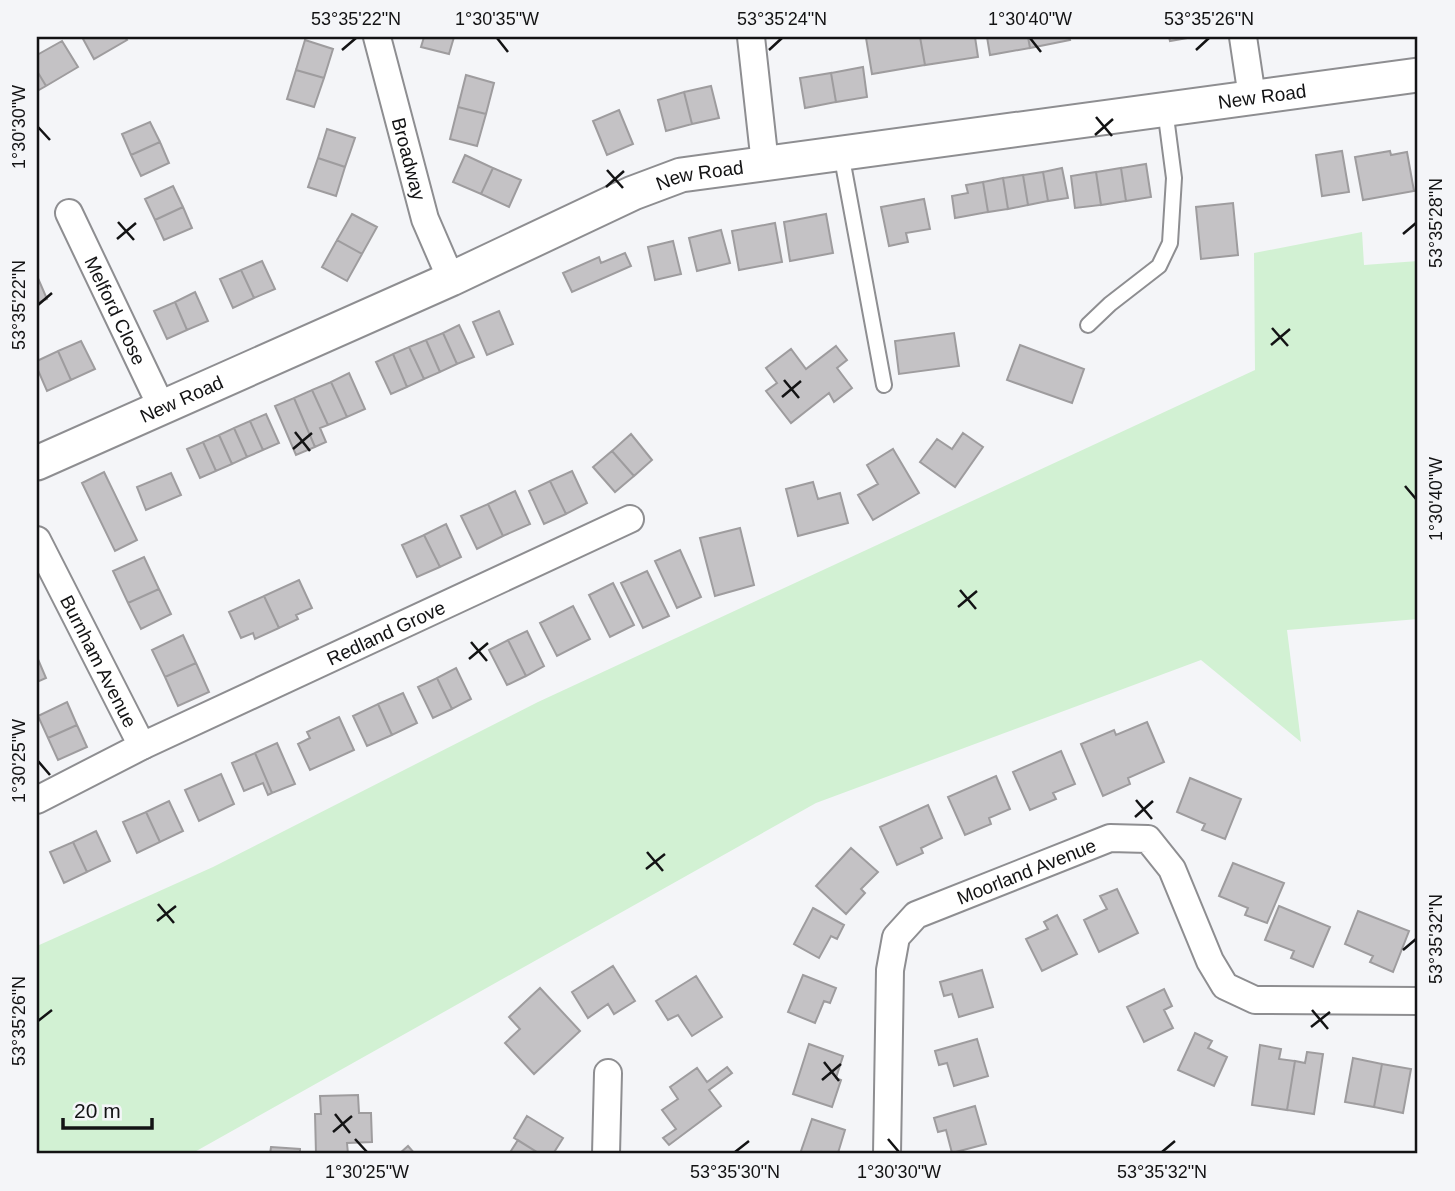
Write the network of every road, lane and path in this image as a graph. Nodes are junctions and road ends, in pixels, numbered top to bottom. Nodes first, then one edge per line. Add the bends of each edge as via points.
1 (377, 37) edge
2 (751, 37) edge
3 (1243, 37) edge
4 (1418, 75) edge
5 (1252, 97) junction
6 (1165, 109) junction
7 (841, 153) junction
8 (765, 164) junction
9 (69, 213) dead end
10 (452, 279) junction
11 (1088, 325) dead end
12 (884, 385) dead end
13 (162, 408) junction
14 (37, 463) edge
15 (630, 519) dead end
16 (37, 540) edge
17 (142, 746) junction
18 (37, 800) edge
19 (1418, 1001) edge
20 (608, 1073) dead end
21 (606, 1154) edge
22 (887, 1154) edge

1 - 10 street, Broadway via 425,219
2 - 8 street
3 - 5 street
4 - 5 street, New Road
5 - 6 street, New Road
6 - 7 street, New Road
6 - 11 lane via 1174,178 1170,243 1159,266
7 - 8 street, New Road
7 - 12 lane
8 - 10 street, New Road via 681,175
9 - 13 street, Melford Close
10 - 13 street, New Road
13 - 14 street, New Road
15 - 17 street, Redland Grove
16 - 17 street, Burnham Avenue
17 - 18 street, Redland Grove
19 - 22 street, Moorland Avenue via 1255,1000 1225,986 1172,869 1148,839 1110,838 916,915 896,937 890,970
20 - 21 street

